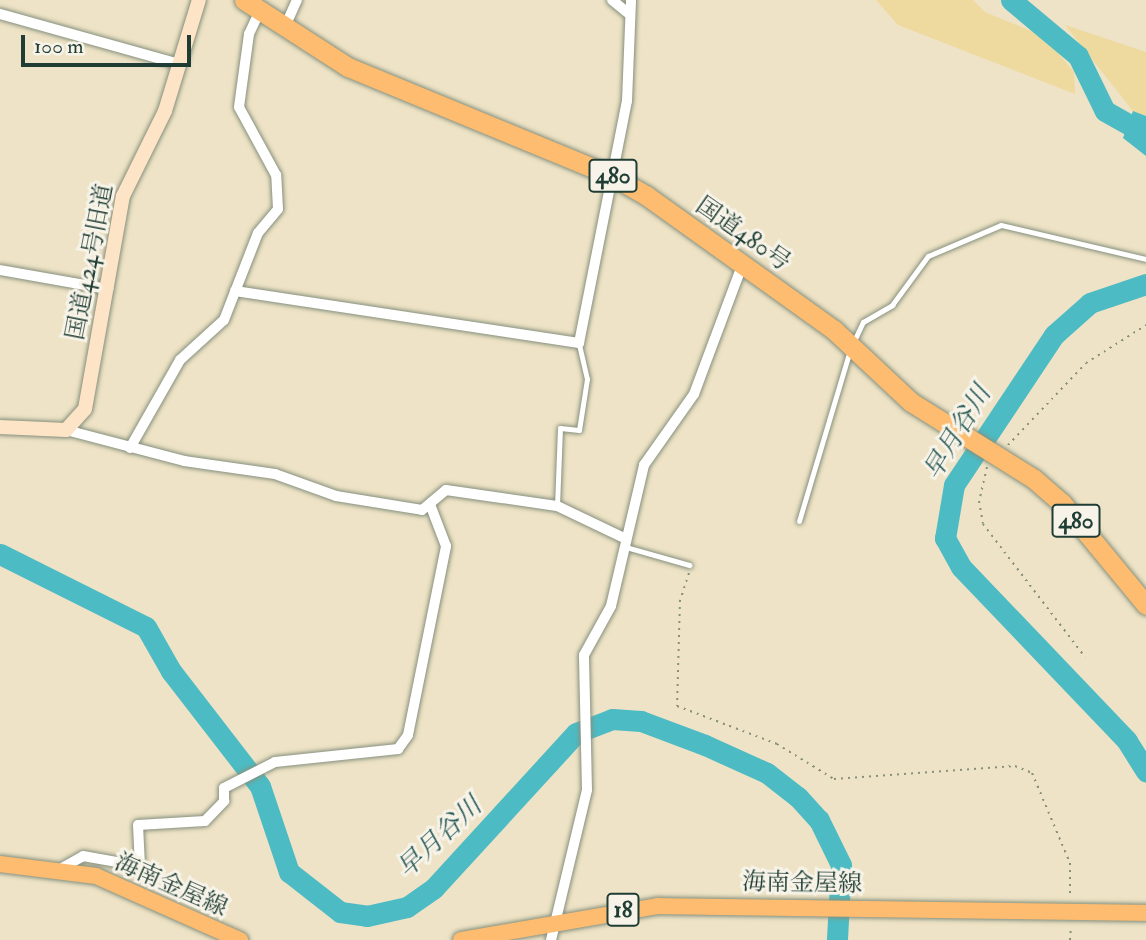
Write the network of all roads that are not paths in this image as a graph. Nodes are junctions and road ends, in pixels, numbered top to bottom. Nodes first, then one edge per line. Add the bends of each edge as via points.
1 (199, 0) edge
2 (297, 0) edge
3 (612, 0) edge
4 (631, 0) edge
5 (252, 6) edge
6 (0, 14) edge
7 (629, 14) junction
8 (284, 30) junction
9 (179, 64) junction
10 (612, 176) junction
11 (1146, 259) edge
12 (743, 263) junction
13 (0, 270) edge
14 (108, 289) junction
15 (235, 291) junction
16 (579, 343) junction
17 (851, 346) junction
18 (0, 427) edge
19 (66, 430) junction
20 (130, 447) junction
21 (557, 506) junction
22 (431, 507) junction
23 (799, 521) dead end
24 (623, 542) junction
25 (689, 565) road end
26 (1146, 605) edge
27 (0, 864) edge
28 (60, 869) junction
29 (1146, 913) edge
30 (551, 922) junction
31 (240, 940) edge
32 (461, 940) edge
33 (551, 940) edge

1 - 9 street, 国道424号旧道
2 - 8 street
3 - 7 street
4 - 7 street
5 - 8 highway, 国道480号 / 480
5 - 15 street via 239,107 276,174 280,196
6 - 9 street
7 - 10 street via 627,101
8 - 10 highway, 国道480号 / 480 via 348,67
9 - 14 street, 国道424号旧道 via 156,131 123,196
10 - 12 highway, 国道480号 / 480
10 - 16 street
11 - 17 lane via 1001,225 928,256 892,305 863,322
12 - 17 highway, 国道480号 / 480
12 - 24 street via 694,394 644,465
13 - 14 street
14 - 19 street, 国道424号旧道 via 85,409
15 - 16 street
15 - 20 street via 214,333 180,359
16 - 21 lane via 587,379 579,430 561,428
17 - 23 lane
17 - 26 highway, 国道480号 / 480 via 942,421 1062,503
18 - 19 street
19 - 20 street
20 - 22 street via 275,474 336,496
21 - 22 street via 446,490
21 - 24 street
22 - 28 street via 446,546 408,735 398,749 275,762 224,788 224,801 205,821 138,825 140,866 83,856
24 - 25 lane
24 - 30 street via 611,606 584,655 587,790
27 - 28 main road, 海南金屋線
28 - 31 main road, 海南金屋線 via 122,884
29 - 30 main road, 海南金屋線 / 18 via 658,906
30 - 32 main road, 海南金屋線 / 18
30 - 33 street

